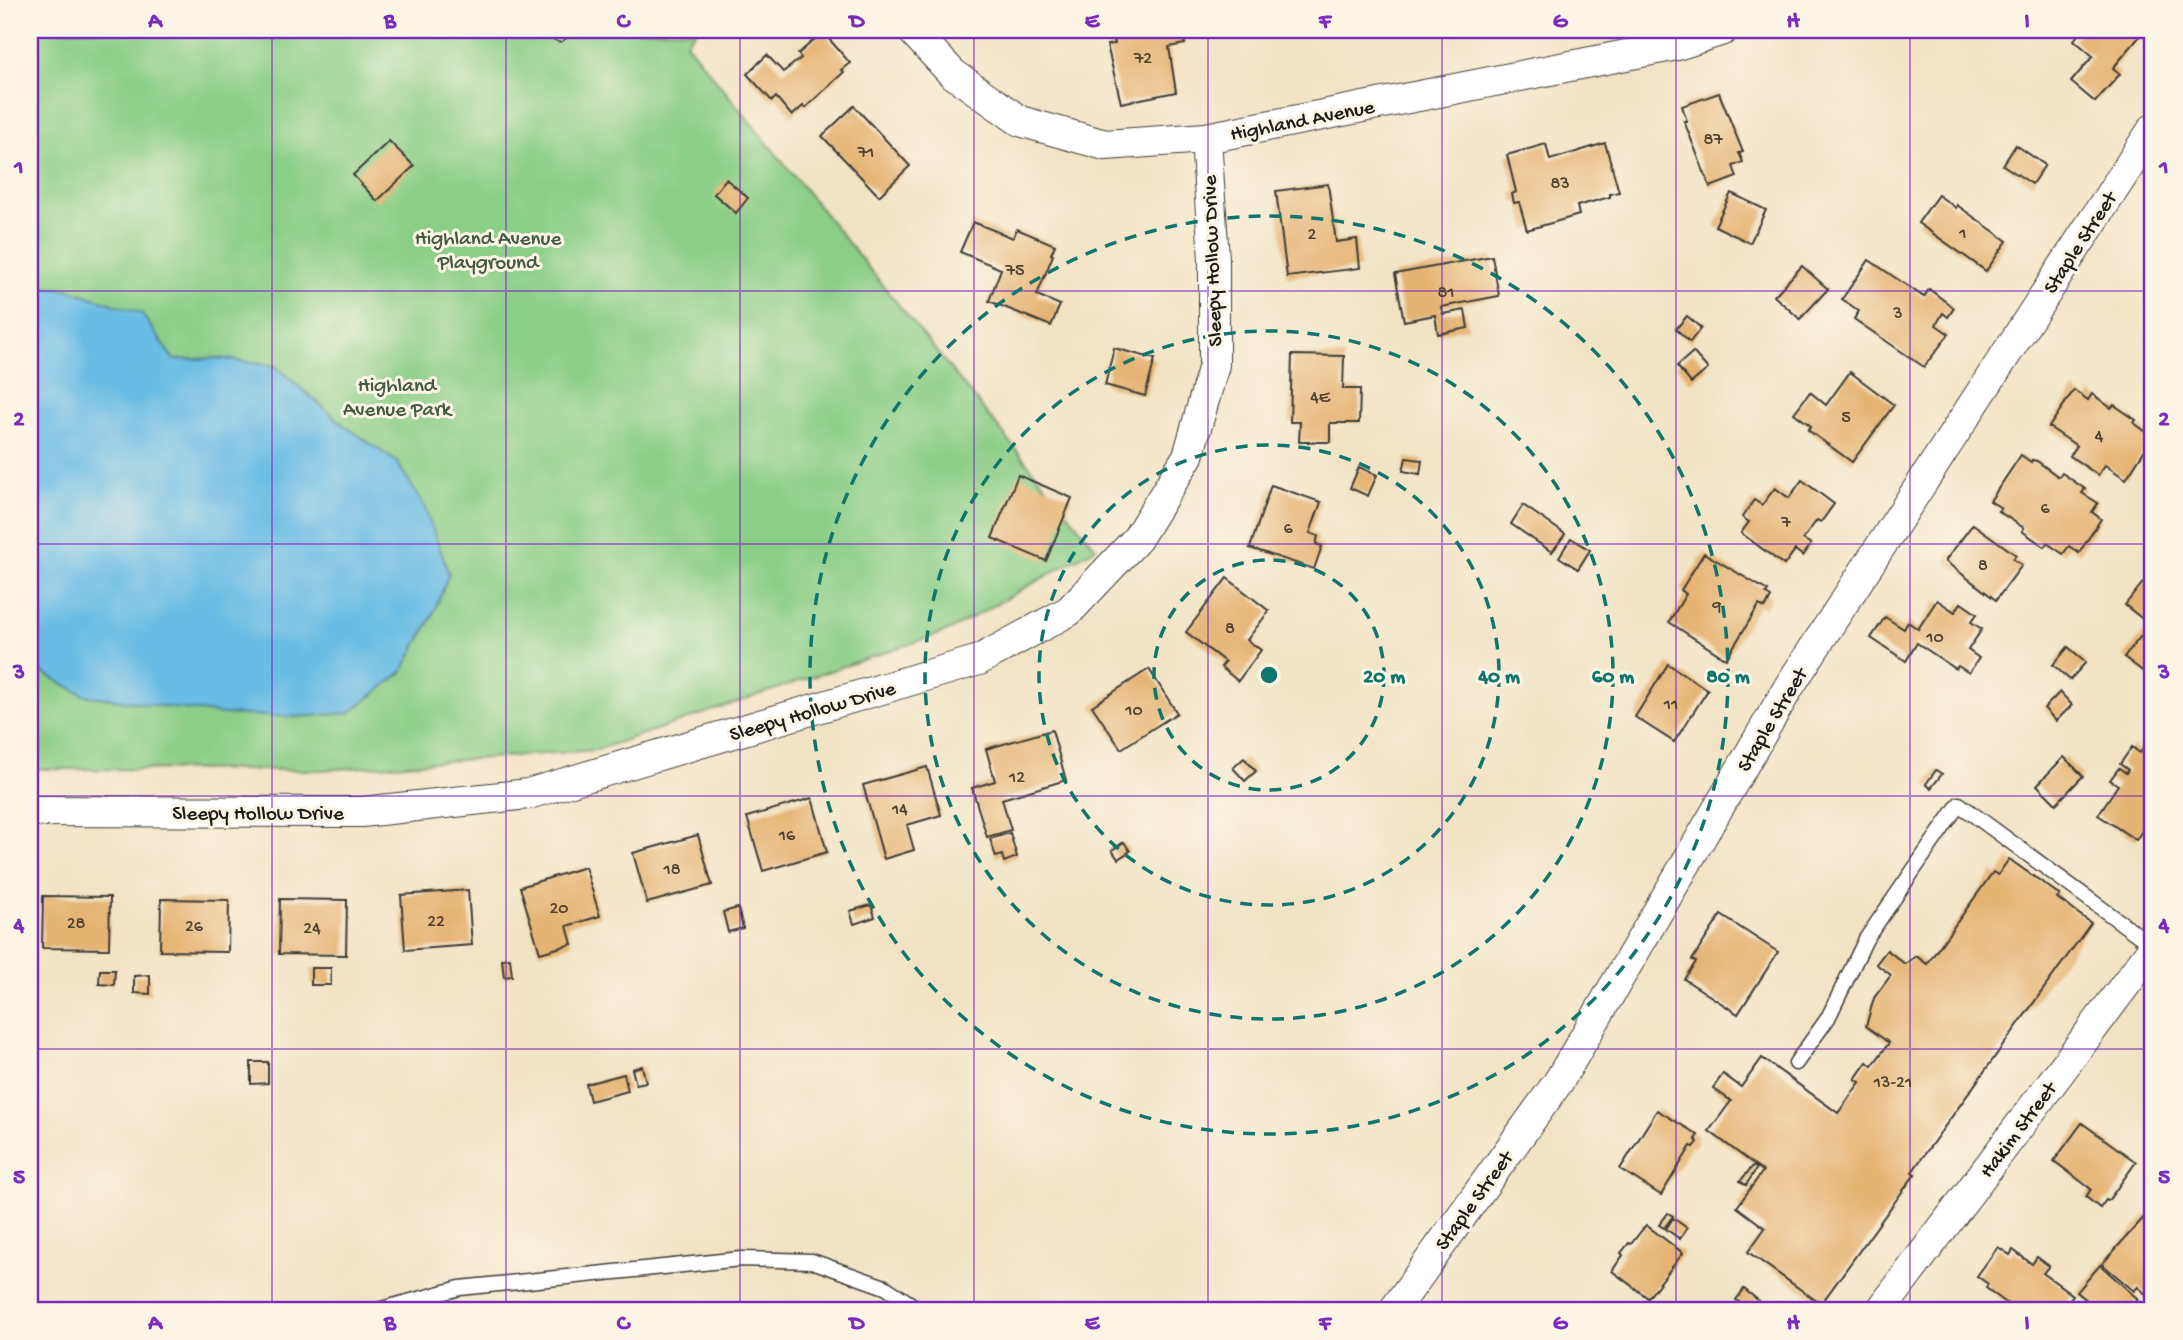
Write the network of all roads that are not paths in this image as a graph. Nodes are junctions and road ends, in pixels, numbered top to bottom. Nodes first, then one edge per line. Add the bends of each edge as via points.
1 (912, 30) edge
2 (1723, 30) edge
3 (2153, 129) edge
4 (1206, 138) junction
5 (30, 811) edge
6 (2153, 947) edge
7 (1796, 1063) dead end
8 (378, 1310) edge
9 (920, 1310) edge
10 (1394, 1310) edge
11 (1881, 1310) edge

1 - 4 street, Highland Avenue via 952,73 1020,121 1105,145
2 - 4 street, Highland Avenue via 1677,45
3 - 10 street, Staple Street via 1790,685 1559,1081
4 - 5 street, Sleepy Hollow Drive via 1214,258 1214,365 1188,456 1137,539 1069,611 979,660 528,794 362,811
6 - 7 lane via 1959,804 1866,939 1829,1018
6 - 11 street, Hakim Street
8 - 9 lane via 460,1288 516,1280 741,1259 812,1261 885,1287

